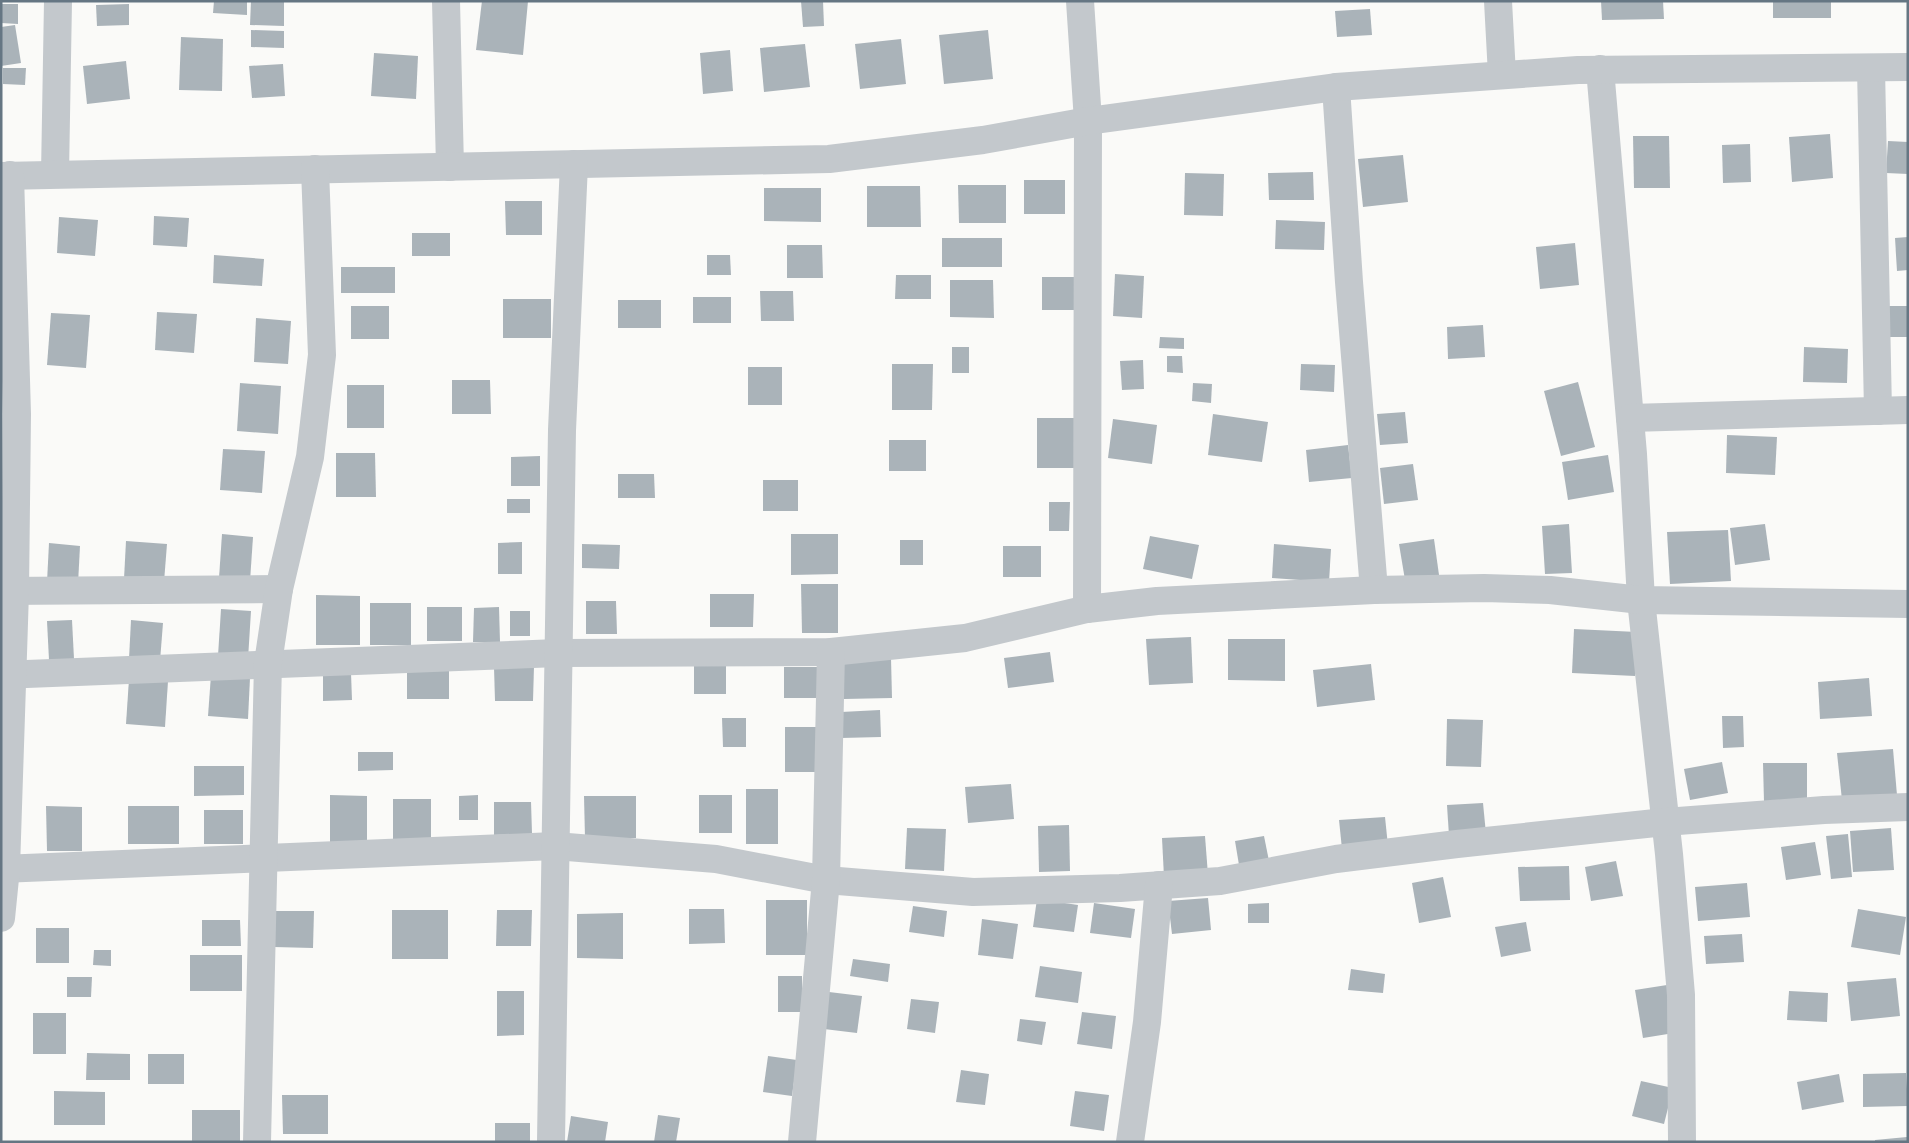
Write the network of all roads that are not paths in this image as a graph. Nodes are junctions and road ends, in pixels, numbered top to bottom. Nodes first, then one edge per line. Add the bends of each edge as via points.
1 (58, 1) edge
2 (446, 1) edge
3 (1080, 1) edge
4 (1498, 1) edge
5 (1908, 67) edge
6 (1871, 68) junction
7 (1600, 70) junction
8 (1502, 75) junction
9 (1336, 87) junction
10 (1088, 121) junction
11 (574, 164) junction
12 (450, 166) junction
13 (315, 169) junction
14 (55, 174) junction
15 (6, 176) edge
16 (1908, 410) edge
17 (1878, 411) junction
18 (1630, 418) junction
19 (279, 590) junction
20 (1374, 590) junction
21 (8, 592) edge
22 (1641, 600) junction
23 (1908, 604) edge
24 (1087, 610) junction
25 (831, 652) junction
26 (558, 653) junction
27 (268, 664) junction
28 (7, 675) edge
29 (1908, 807) edge
30 (1665, 822) junction
31 (555, 846) junction
32 (264, 859) junction
33 (4, 868) edge
34 (826, 880) junction
35 (1159, 885) junction
36 (1, 918) edge
37 (257, 1142) edge
38 (551, 1142) edge
39 (802, 1142) edge
40 (1130, 1142) edge
41 (1682, 1142) edge

1 - 14 street
2 - 12 street
3 - 10 street
4 - 8 street
5 - 6 street
6 - 7 street
6 - 17 street
7 - 8 street
7 - 18 street
8 - 9 street
9 - 10 street
9 - 20 street
10 - 11 street via 983,140 829,159
10 - 24 street
11 - 12 street
11 - 26 street via 562,430
12 - 13 street
13 - 14 street
13 - 19 street via 322,355 310,457
14 - 15 street
15 - 21 street via 18,414
16 - 17 street
17 - 18 street
18 - 22 street
19 - 21 street
19 - 27 street
20 - 22 street via 1550,590
20 - 24 street via 1158,601
21 - 28 street
22 - 23 street
22 - 30 street
24 - 25 street via 965,638
25 - 26 street
25 - 34 street
26 - 27 street
26 - 31 street
27 - 28 street
27 - 32 street
28 - 33 street
29 - 30 street
30 - 35 street via 1456,844 1336,859 1220,881
30 - 41 street via 1681,995
31 - 32 street
31 - 34 street via 716,859
31 - 38 street
32 - 33 street
32 - 37 street
33 - 36 street
34 - 35 street via 973,892
34 - 39 street
35 - 40 street via 1147,1022

